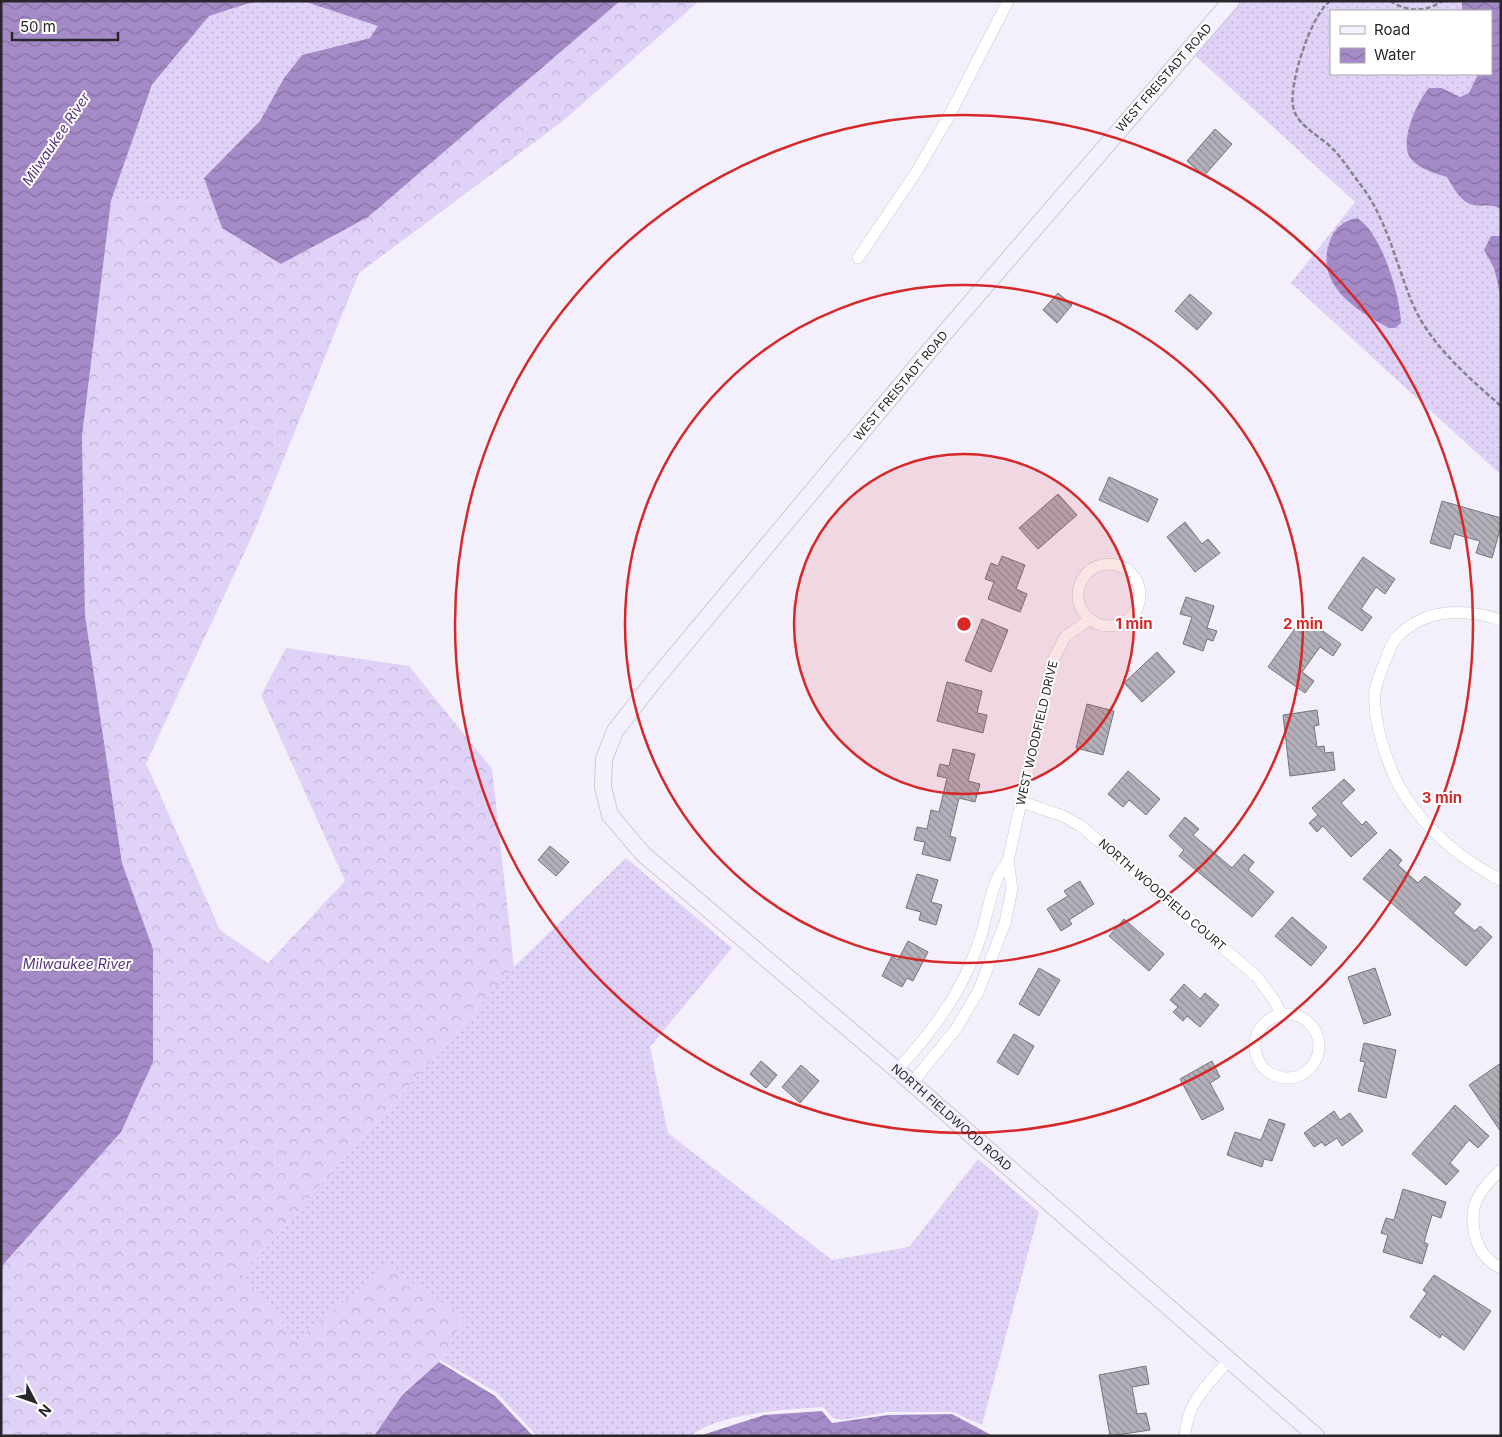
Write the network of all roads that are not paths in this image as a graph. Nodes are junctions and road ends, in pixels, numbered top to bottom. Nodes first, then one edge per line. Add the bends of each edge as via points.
1 (1008, 1) edge
2 (1231, 1) edge
3 (858, 258) dead end
4 (1090, 619) junction
5 (1501, 620) edge
6 (603, 787) joint
7 (1022, 802) junction
8 (1008, 861) junction
9 (1501, 880) edge
10 (976, 950) junction
11 (993, 956) junction
12 (1281, 1014) junction
13 (941, 1019) junction
14 (956, 1028) junction
15 (897, 1070) junction
16 (912, 1084) junction
17 (1501, 1170) edge
18 (1501, 1268) edge
19 (1230, 1360) junction
20 (1185, 1436) edge
21 (1316, 1436) edge

1 - 3 street via 917,171
2 - 6 street, WEST FREISTADT ROAD via 936,344 654,681 615,731 604,759
4 - 4 street via 1108,626 1128,620 1135,613 1141,594 1134,575 1126,568 1106,563 1096,566 1084,577 1078,591 1079,602
4 - 7 street, WEST WOODFIELD DRIVE via 1065,637 1052,662
5 - 9 street via 1464,611 1435,614 1417,621 1395,639 1375,691 1377,728 1404,794 1431,829 1461,855
6 - 15 street, NORTH FIELDWOOD ROAD via 610,815 643,854
7 - 8 street, WEST WOODFIELD DRIVE
7 - 12 street, NORTH WOODFIELD COURT via 1063,816 1095,837 1256,977
8 - 10 street, WEST WOODFIELD DRIVE via 995,883
8 - 11 street, WEST WOODFIELD DRIVE via 1012,889 1005,923
10 - 11 street
10 - 13 street, WEST WOODFIELD DRIVE
11 - 14 street, WEST WOODFIELD DRIVE
12 - 12 street via 1262,1025 1254,1045 1261,1066 1278,1078 1289,1079 1304,1074 1316,1062 1320,1042 1310,1023 1291,1014
13 - 14 street
13 - 15 street, WEST WOODFIELD DRIVE
14 - 16 street, WEST WOODFIELD DRIVE
15 - 16 street, NORTH FIELDWOOD ROAD
16 - 19 street, NORTH FIELDWOOD ROAD
17 - 18 street via 1486,1183 1471,1219 1483,1254
19 - 20 street via 1192,1403
19 - 21 street, NORTH FIELDWOOD ROAD

